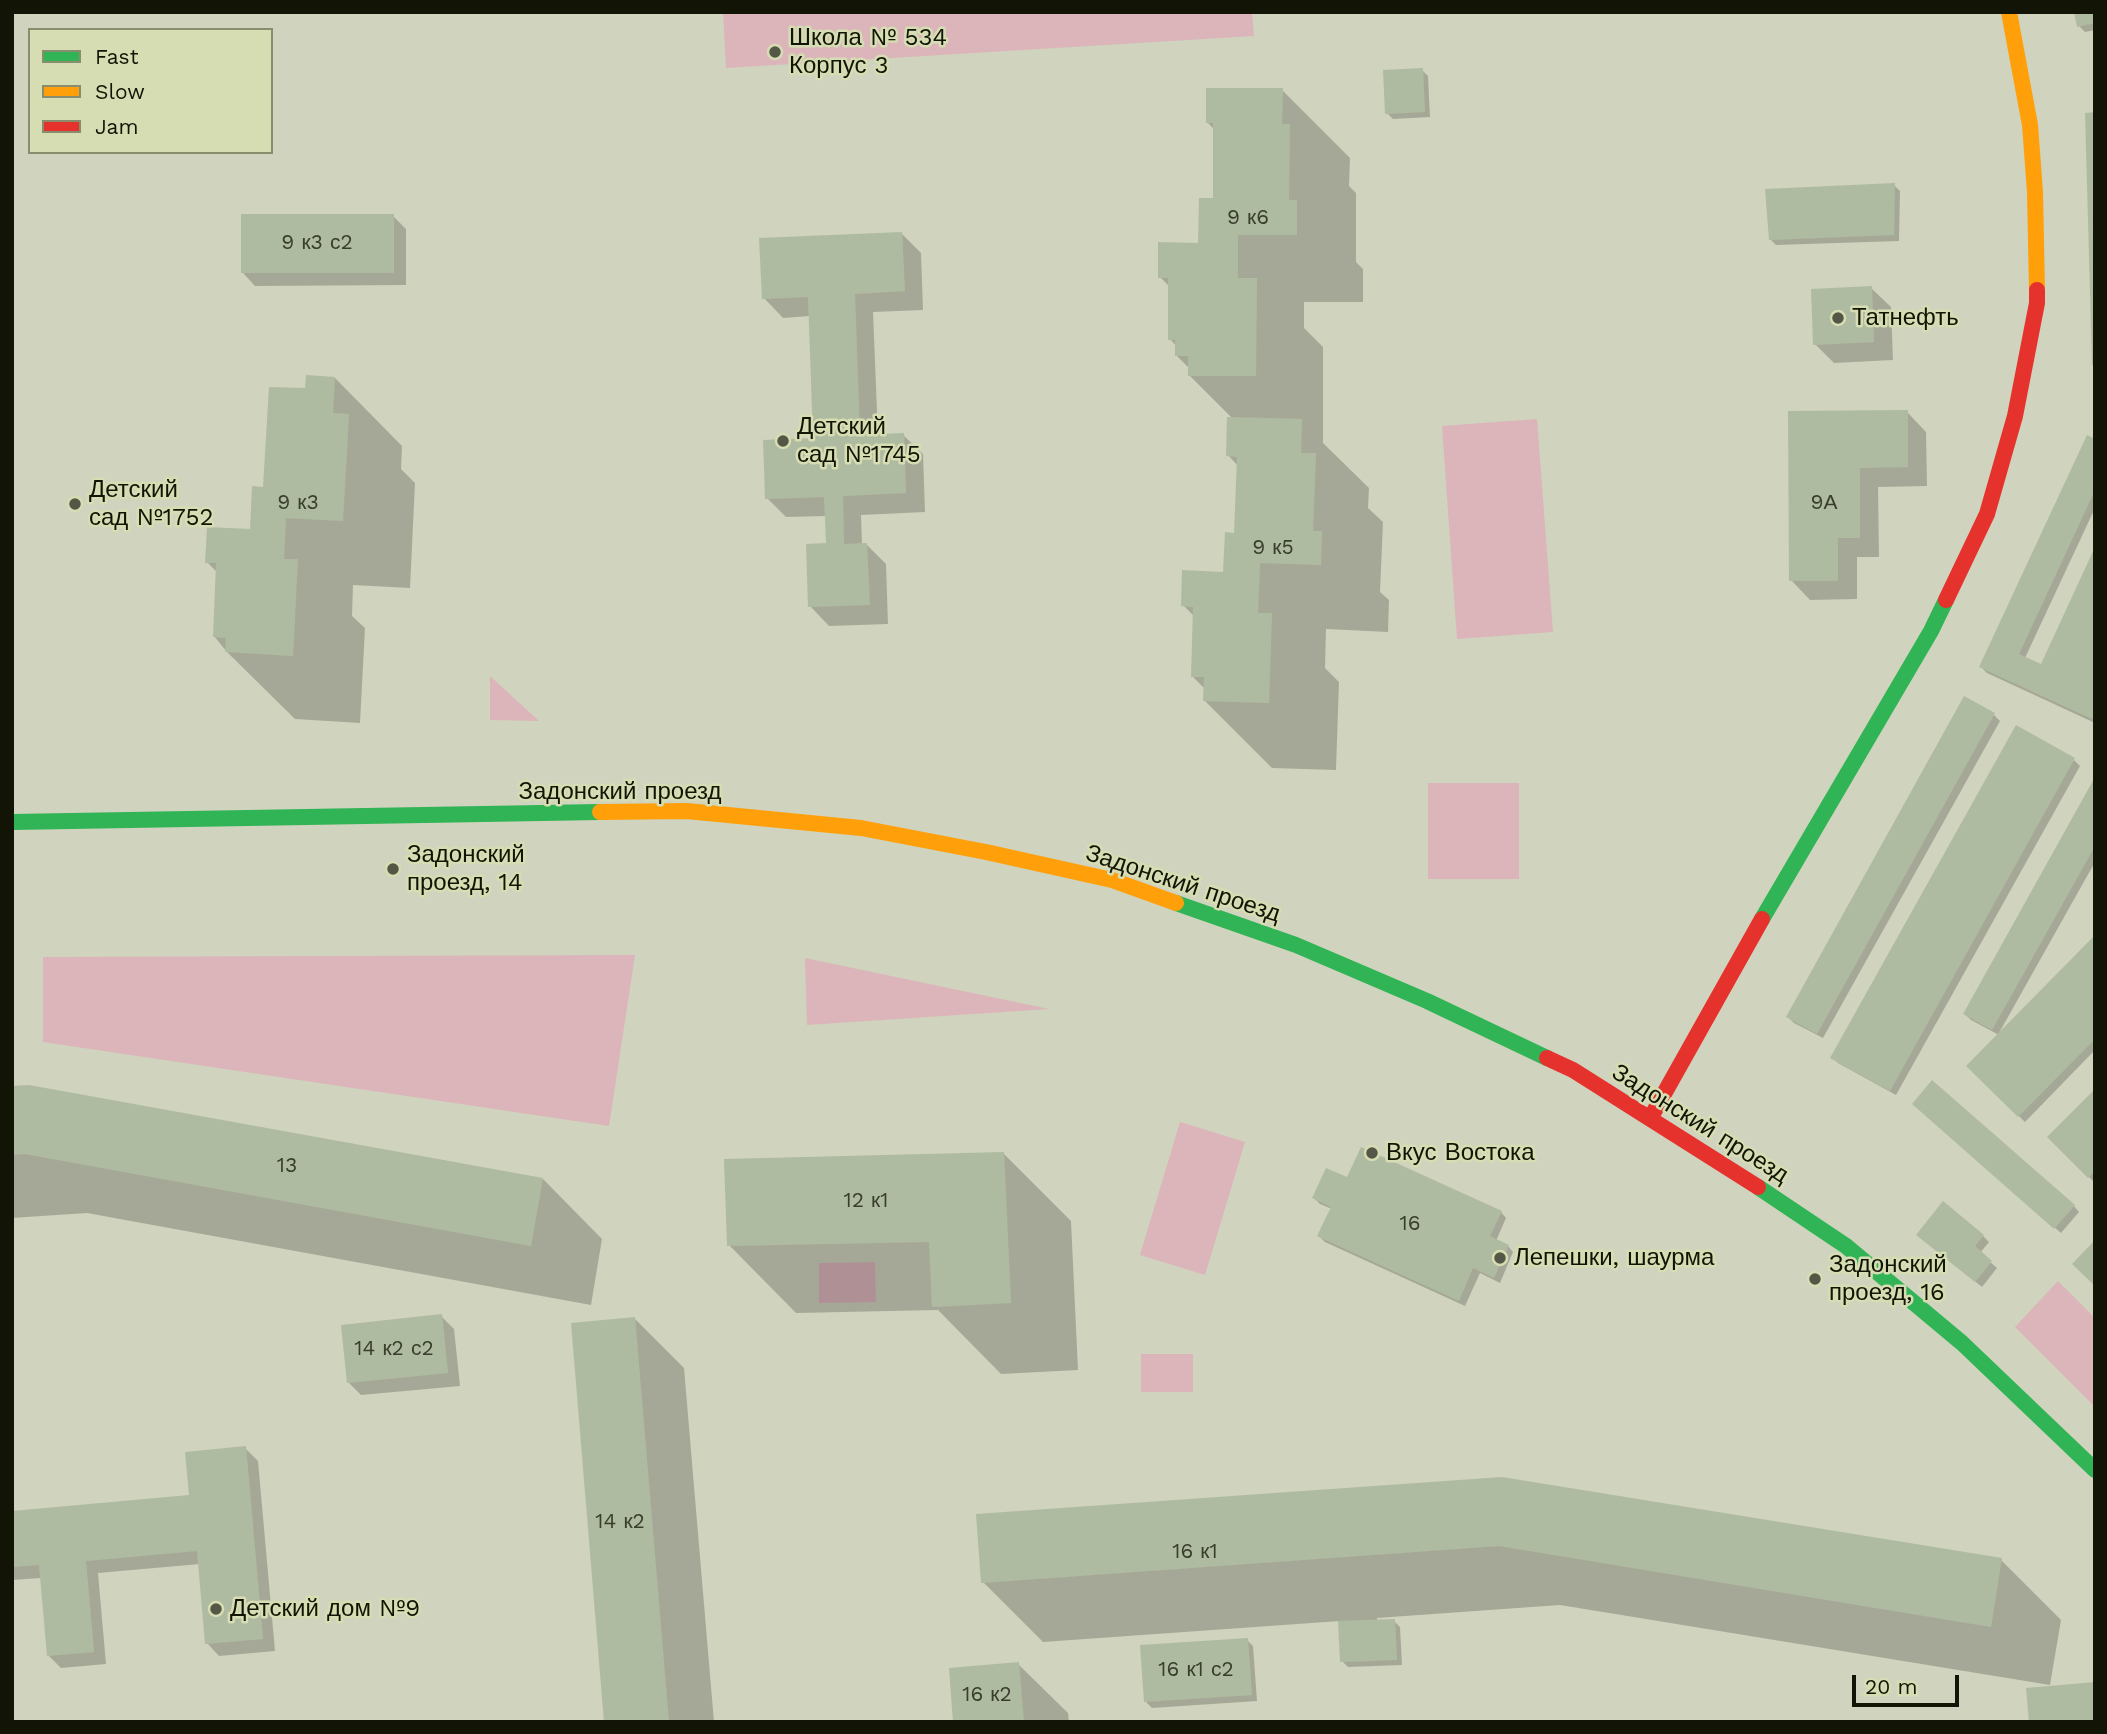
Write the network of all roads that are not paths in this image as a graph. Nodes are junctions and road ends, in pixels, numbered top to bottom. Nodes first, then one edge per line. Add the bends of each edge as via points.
1 (2009, 12) edge
2 (12, 822) edge
3 (1651, 1117) junction
4 (2095, 1470) edge

1 - 3 street via 2030,125 2037,303 2014,416 1987,514 1931,631
2 - 3 street, Задонский проезд via 687,811 861,828 1112,880 1296,945 1573,1070
3 - 4 street, Задонский проезд via 1855,1254 1962,1342

